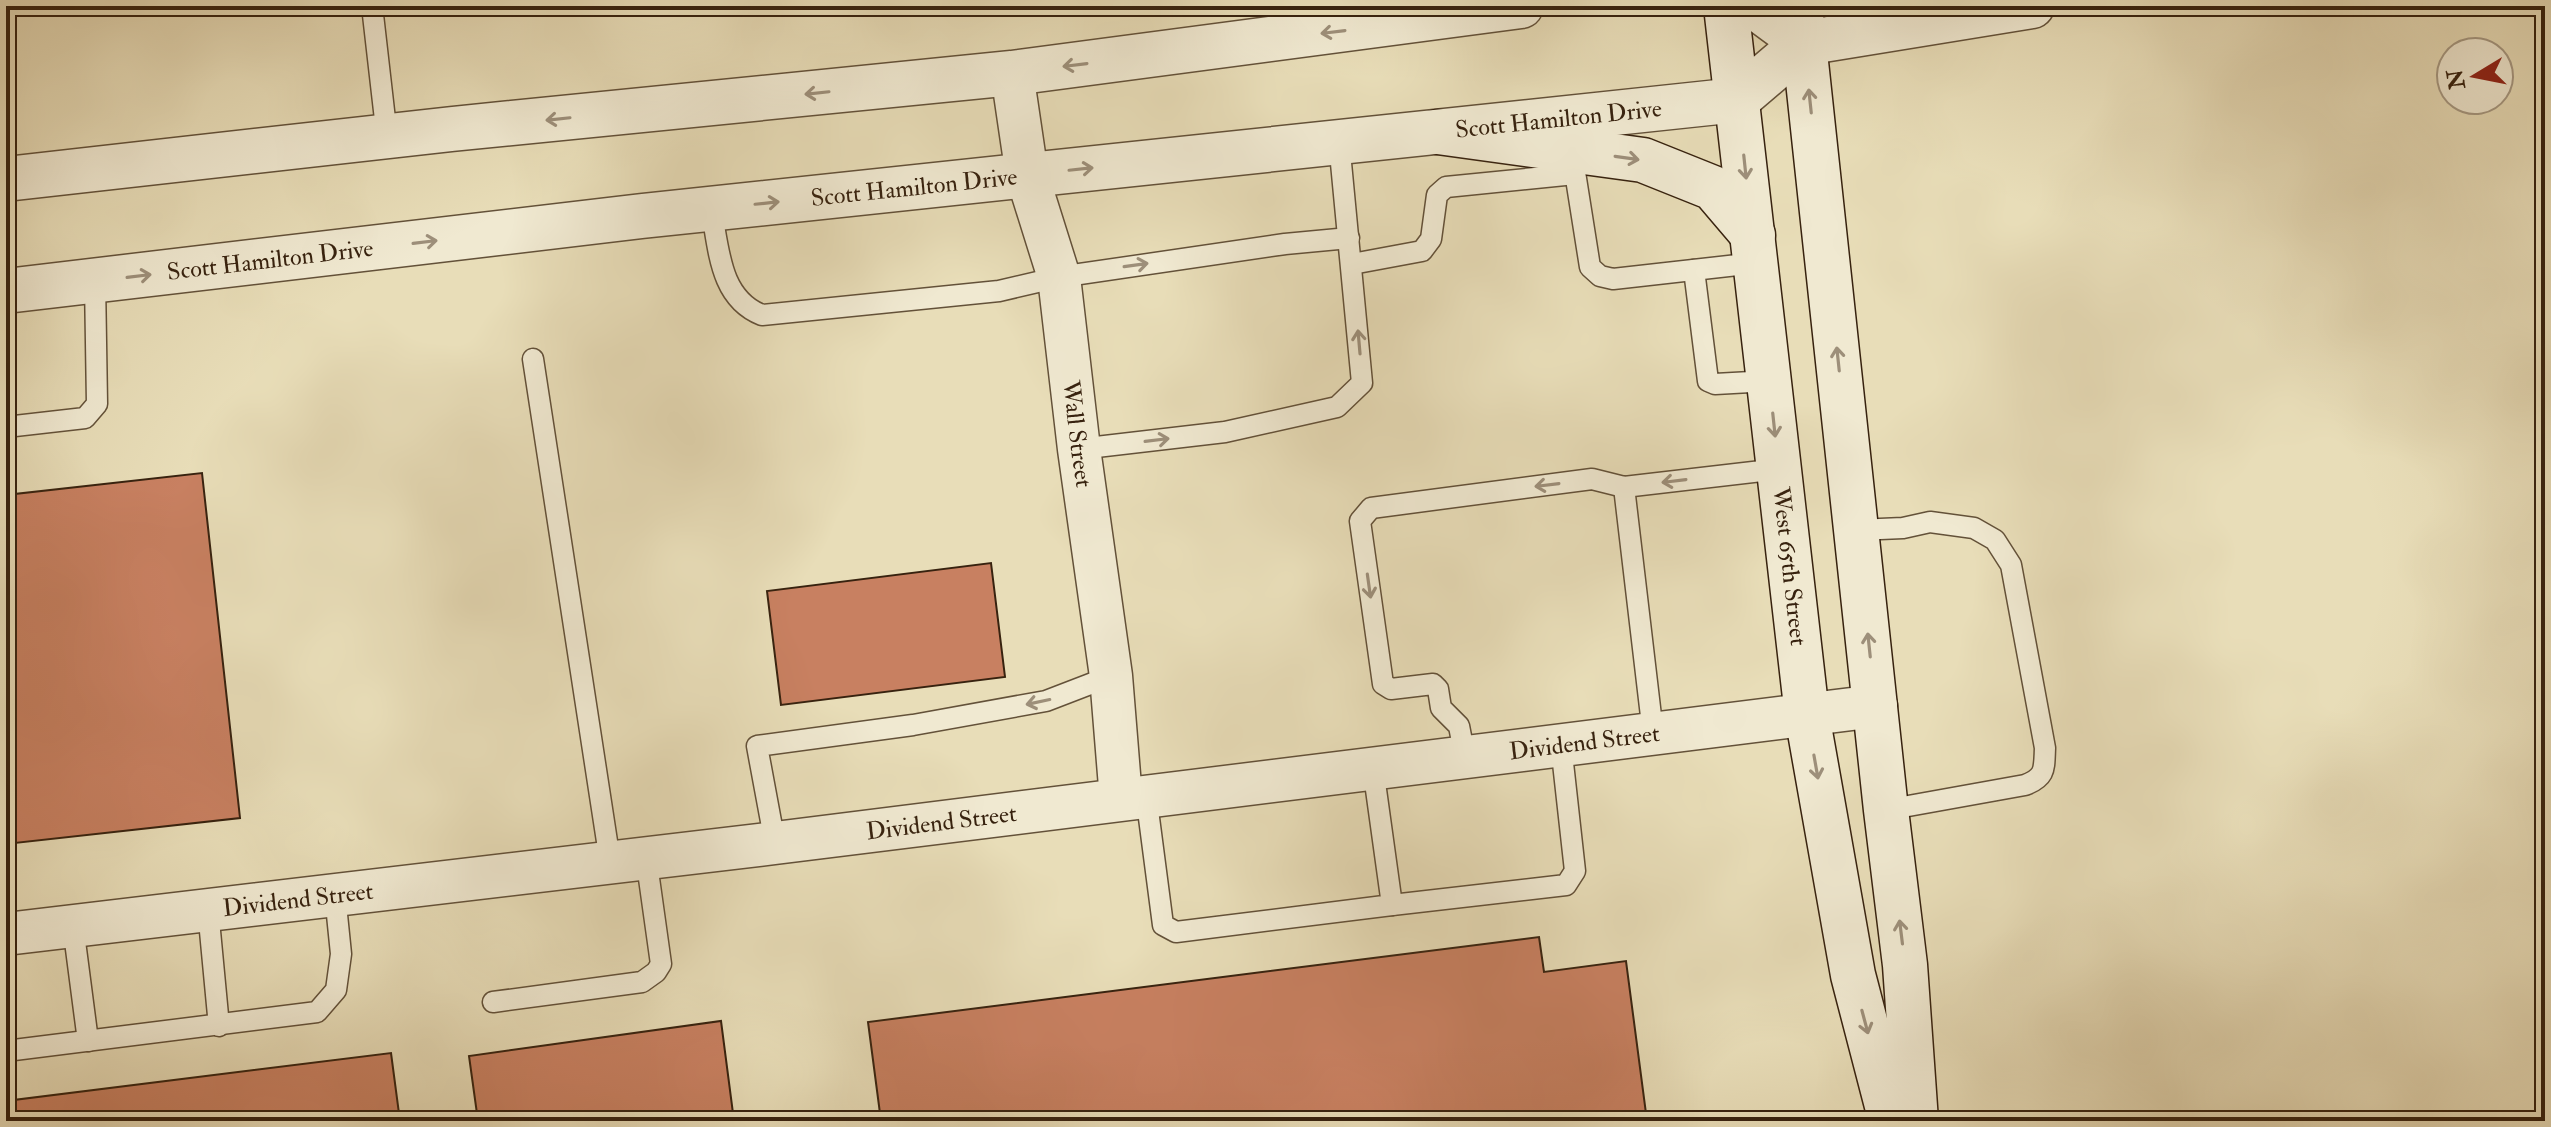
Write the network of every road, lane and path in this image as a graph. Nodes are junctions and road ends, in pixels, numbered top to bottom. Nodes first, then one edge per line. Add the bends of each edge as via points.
1 (372, 6) edge
2 (1521, 6) edge
3 (1726, 6) edge
4 (1754, 6) edge
5 (2032, 6) edge
6 (1439, 12) edge
7 (1802, 24) edge
8 (1012, 73) junction
9 (1737, 100) junction
10 (387, 137) junction
11 (1339, 142) junction
12 (1571, 147) junction
13 (1027, 175) junction
14 (6, 179) edge
15 (711, 208) junction
16 (1349, 238) junction
17 (1754, 249) junction
18 (1352, 264) junction
19 (1694, 270) junction
20 (1059, 277) junction
21 (95, 281) junction
22 (6, 291) edge
23 (533, 359) dead end
24 (1769, 381) junction
25 (6, 427) edge
26 (1079, 449) junction
27 (1779, 469) junction
28 (1624, 487) junction
29 (1857, 530) junction
30 (1111, 676) junction
31 (1876, 706) junction
32 (1807, 715) junction
33 (1653, 733) junction
34 (1561, 745) junction
35 (1465, 757) junction
36 (1373, 768) junction
37 (1133, 797) junction
38 (1886, 810) junction
39 (775, 843) junction
40 (628, 859) junction
41 (335, 895) junction
42 (1392, 905) junction
43 (208, 910) junction
44 (73, 926) junction
45 (6, 934) edge
46 (493, 1002) dead end
47 (219, 1026) junction
48 (88, 1041) junction
49 (6, 1051) edge
50 (1891, 1121) edge
51 (1916, 1121) edge

1 - 10 lane
2 - 6 street
3 - 9 street, West 65th Street
4 - 7 street
5 - 7 street
6 -> 8 street
7 - 9 street
29 -> 7 street
8 -> 10 street
8 - 13 street, Wall Street
9 - 12 street, Scott Hamilton Drive
9 -> 17 street, West 65th Street
10 - 14 street
11 - 12 street, Scott Hamilton Drive via 1438,132
13 -> 11 street, Scott Hamilton Drive
11 - 16 lane
12 -> 17 street via 1643,160 1713,188
12 - 18 lane via 1446,187 1437,195 1431,239 1422,251
12 - 19 lane via 1590,267 1613,279
15 -> 13 street, Scott Hamilton Drive
13 - 20 street, Wall Street
15 - 20 lane via 731,291 747,309 762,315 985,292
21 -> 15 street, Scott Hamilton Drive
16 - 18 lane
20 -> 16 lane
17 - 19 lane
17 - 24 street, West 65th Street
26 -> 18 lane via 1225,432 1337,407 1362,383
19 - 24 lane via 1708,381
20 - 26 street, Wall Street
21 - 22 street, Scott Hamilton Drive
21 - 25 lane via 97,404 85,418
23 - 40 lane
24 -> 27 street, West 65th Street
26 - 30 street, Wall Street
27 -> 28 lane
27 - 32 street, West 65th Street
28 - 33 lane
28 -> 35 lane via 1592,479 1371,508 1360,521 1383,684 1391,689 1433,684 1441,708 1459,726
31 -> 29 street
29 - 38 lane via 1930,522 1974,528 1995,540 2011,565 2045,748 2038,780
30 - 37 street, Wall Street
30 -> 39 lane via 1046,701 757,746
31 - 32 street, Dividend Street
31 - 38 street
32 - 33 street, Dividend Street
32 -> 50 street, West 65th Street via 1853,975
33 - 34 street, Dividend Street
34 - 35 street, Dividend Street
34 - 42 lane via 1575,871 1566,885
35 - 36 street, Dividend Street
36 - 37 street, Dividend Street
36 - 42 lane
37 - 39 street, Dividend Street
37 - 42 lane via 1163,925 1176,932
51 -> 38 street via 1905,965
39 - 40 street, Dividend Street
40 - 41 street, Dividend Street
40 - 46 lane via 661,964 656,972 642,982
41 - 43 street, Dividend Street
41 - 47 lane via 341,954 336,990 317,1012
43 - 44 street, Dividend Street
43 - 47 lane
44 - 45 street, Dividend Street
44 - 48 lane
47 - 48 lane
48 - 49 lane

